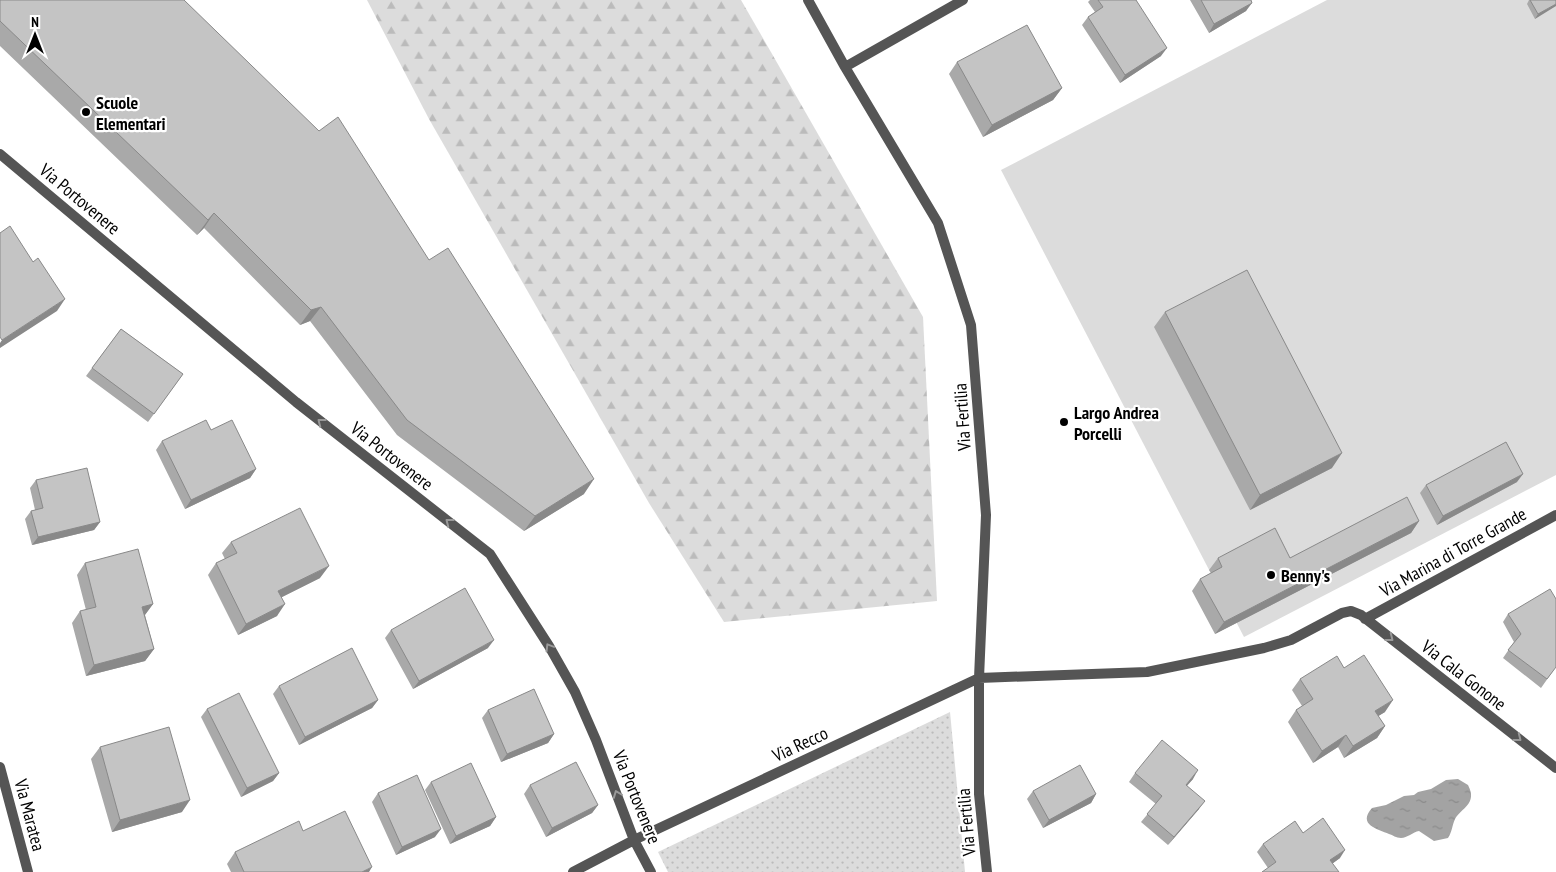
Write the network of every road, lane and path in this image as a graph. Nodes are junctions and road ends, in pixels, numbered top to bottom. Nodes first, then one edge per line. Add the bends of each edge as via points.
1 (808, 0) edge
2 (963, 0) edge
3 (845, 67) junction
4 (0, 154) edge
5 (1556, 515) edge
6 (1365, 619) junction
7 (979, 678) junction
8 (0, 767) edge
9 (1556, 768) edge
10 (634, 840) junction
11 (28, 872) edge
12 (573, 872) edge
13 (652, 872) edge
14 (987, 872) edge

1 - 3 street, Via Fertilia
2 - 3 street
3 - 7 street, Via Fertilia via 938,223 971,325 986,515
10 -> 4 street, Via Portovenere via 575,692 490,554 296,402
5 - 6 street, Via Marina di Torre Grande
6 - 7 street, Via Cala Gonone via 1350,611 1283,643 1147,672
6 -> 9 street, Via Cala Gonone
7 - 10 street, Via Recco
7 - 14 street, Via Fertilia via 979,794
8 - 11 street, Via Maratea
10 - 12 street, Via Recco
10 - 13 street, Via Portovenere

